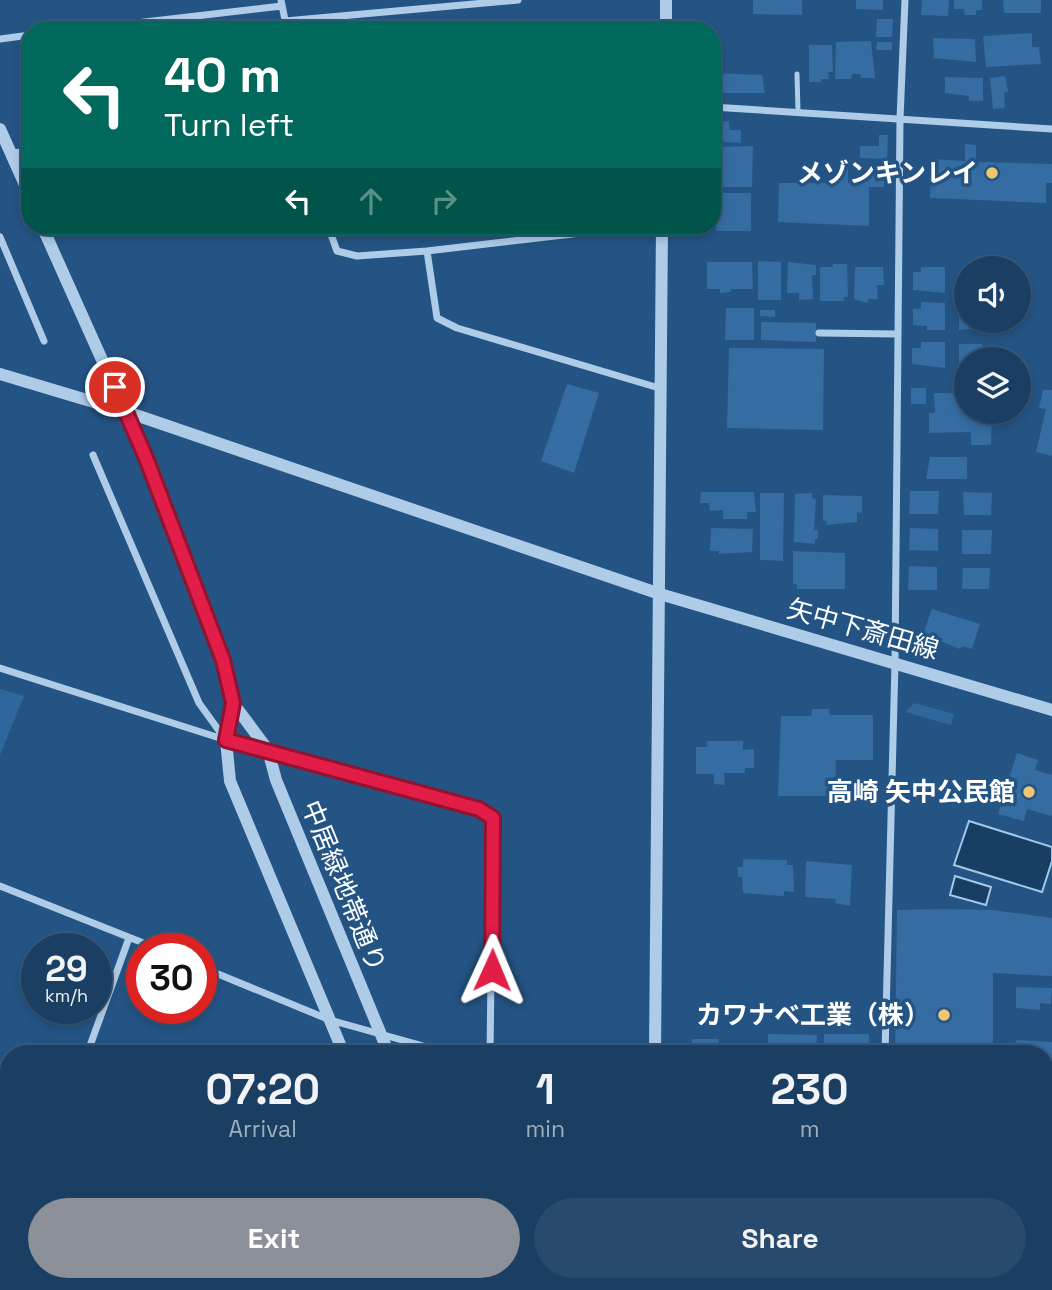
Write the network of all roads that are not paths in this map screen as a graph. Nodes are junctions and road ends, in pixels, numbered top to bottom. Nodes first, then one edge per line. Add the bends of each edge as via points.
1 (518, 0) edge
2 (666, 0) edge
3 (905, 0) edge
4 (281, 3) edge
5 (144, 21) edge
6 (285, 21) joint
7 (666, 21) edge
8 (21, 36) edge
9 (0, 38) edge
10 (797, 74) dead end
11 (721, 108) edge
12 (798, 112) junction
13 (900, 120) junction
14 (0, 129) edge
15 (1052, 129) edge
16 (21, 152) edge
17 (13, 153) junction
18 (21, 173) edge
19 (46, 235) edge
20 (331, 235) edge
21 (564, 235) edge
22 (662, 235) edge
23 (0, 237) edge
24 (426, 251) junction
25 (819, 333) dead end
26 (898, 334) junction
27 (44, 341) dead end
28 (0, 374) edge
29 (659, 388) junction
30 (127, 412) junction
31 (93, 455) dead end
32 (660, 594) junction
33 (895, 662) junction
34 (0, 668) edge
35 (233, 703) junction
36 (1052, 710) edge
37 (226, 740) junction
38 (268, 750) junction
39 (0, 886) edge
40 (126, 937) edge
41 (126, 946) edge
42 (217, 974) edge
43 (330, 1020) junction
44 (382, 1037) junction
45 (90, 1045) edge
46 (340, 1045) edge
47 (385, 1045) edge
48 (415, 1045) edge
49 (490, 1045) edge
50 (655, 1045) edge
51 (885, 1045) edge

1 - 6 street
2 - 7 street
3 - 13 street
4 - 5 street
4 - 6 street
8 - 9 street
10 - 12 lane
11 - 12 street
12 - 13 street
13 - 15 street
13 - 26 street
14 - 17 street
16 - 17 street
17 - 18 street
19 - 30 street, 中居緑地帯通り
20 - 24 street via 337,251 357,256
21 - 24 street
22 - 29 street
23 - 27 street
24 - 29 street via 437,318 457,328
25 - 26 street
26 - 33 street
28 - 30 street, 矢中下斎田線
29 - 32 street
30 - 32 street, 矢中下斎田線
30 - 35 street, 中居緑地帯通り via 223,660
31 - 37 street via 199,704
32 - 33 street, 矢中下斎田線
32 - 50 street
33 - 36 street, 矢中下斎田線
33 - 51 street
34 - 37 street
35 - 37 street, 中居緑地帯通り
35 - 38 street, 中居緑地帯通り
37 - 38 street
37 - 43 street, 中居緑地帯通り via 230,781 247,828
38 - 44 street, 中居緑地帯通り via 276,780
38 - 49 street via 479,809 493,818
39 - 40 street
41 - 45 street
42 - 43 street
43 - 44 street
43 - 46 street, 中居緑地帯通り
44 - 47 street, 中居緑地帯通り
44 - 48 street

